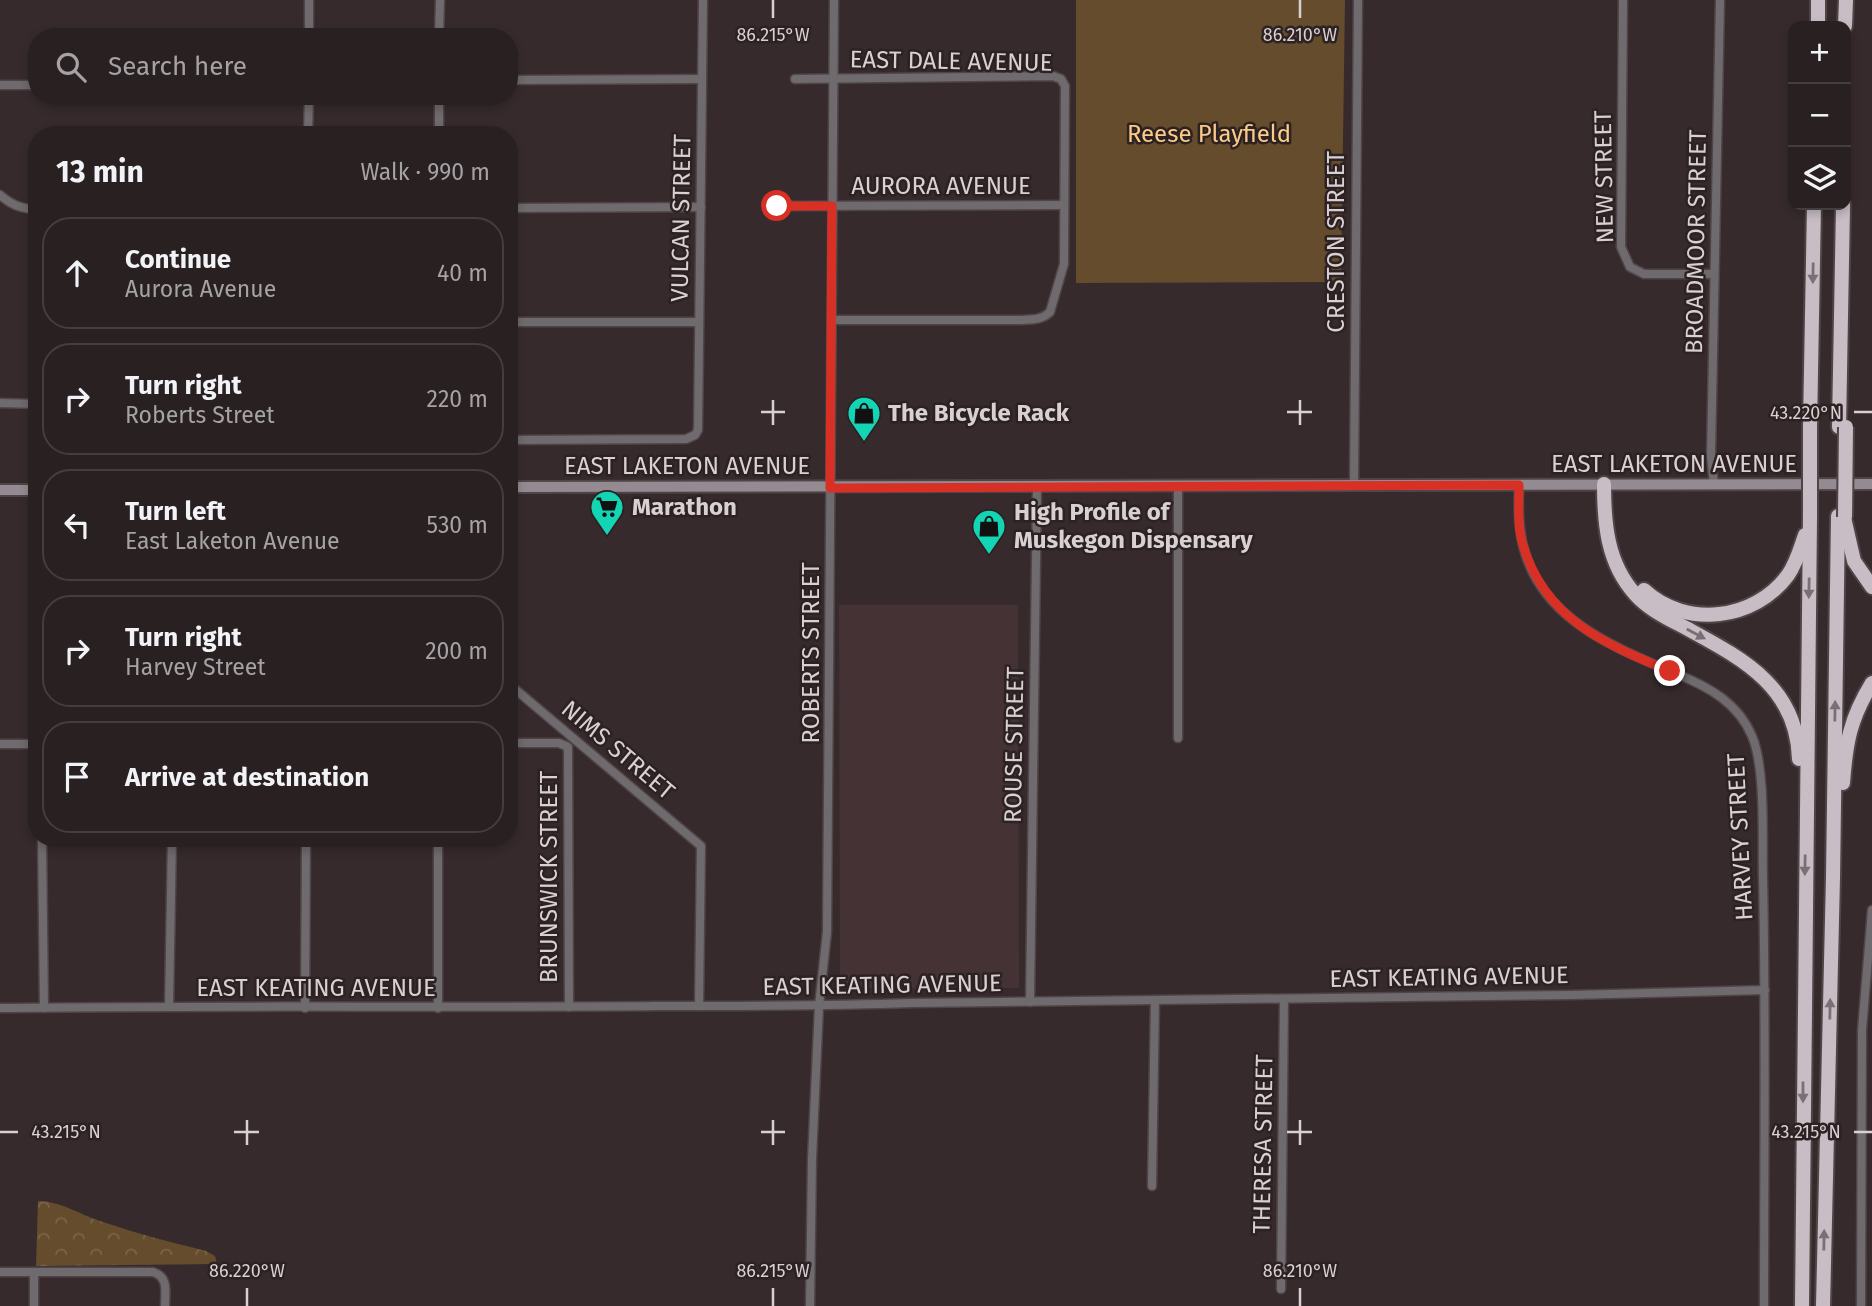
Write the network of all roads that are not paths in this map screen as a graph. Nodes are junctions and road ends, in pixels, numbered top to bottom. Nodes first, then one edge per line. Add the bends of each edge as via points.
1 (309, 0) edge
2 (440, 0) edge
3 (703, 0) edge
4 (834, 0) edge
5 (1357, 0) edge
6 (1623, 0) edge
7 (1720, 0) edge
8 (1818, 0) edge
9 (1846, 0) edge
10 (1818, 21) edge
11 (1845, 21) edge
12 (309, 28) edge
13 (439, 28) edge
14 (834, 78) junction
15 (701, 79) junction
16 (795, 79) dead end
17 (518, 80) edge
18 (0, 85) edge
19 (28, 85) edge
20 (309, 105) edge
21 (439, 105) edge
22 (308, 126) edge
23 (439, 126) edge
24 (0, 195) edge
25 (1064, 205) junction
26 (777, 206) dead end
27 (832, 206) junction
28 (701, 207) junction
29 (518, 208) edge
30 (28, 209) edge
31 (1814, 210) edge
32 (1843, 210) edge
33 (1714, 274) junction
34 (832, 320) junction
35 (699, 322) junction
36 (518, 323) edge
37 (0, 403) edge
38 (28, 404) edge
39 (518, 440) edge
40 (1604, 484) junction
41 (1714, 484) junction
42 (1872, 484) edge
43 (1354, 485) junction
44 (1519, 485) junction
45 (518, 487) edge
46 (830, 488) junction
47 (1037, 488) junction
48 (1178, 488) junction
49 (0, 490) edge
50 (28, 490) edge
51 (1841, 517) junction
52 (1810, 518) junction
53 (1872, 587) edge
54 (1872, 683) edge
55 (518, 692) edge
56 (1178, 738) dead end
57 (518, 743) edge
58 (0, 744) edge
59 (28, 744) edge
60 (1805, 821) junction
61 (42, 847) edge
62 (172, 847) edge
63 (306, 847) edge
64 (438, 847) edge
65 (1833, 877) junction
66 (1872, 910) edge
67 (1869, 975) edge
68 (1765, 990) junction
69 (1284, 999) junction
70 (1155, 1000) junction
71 (1030, 1002) junction
72 (169, 1006) junction
73 (699, 1006) junction
74 (819, 1006) junction
75 (569, 1007) junction
76 (0, 1008) edge
77 (44, 1008) junction
78 (305, 1008) junction
79 (438, 1008) junction
80 (1152, 1186) dead end
81 (0, 1272) edge
82 (34, 1272) junction
83 (1281, 1289) dead end
84 (34, 1306) edge
85 (165, 1306) edge
86 (810, 1306) edge
87 (1764, 1306) edge
88 (1802, 1306) edge
89 (1823, 1306) edge
90 (1861, 1306) edge

1 - 12 street
2 - 13 street
3 - 15 street, VULCAN STREET
4 - 14 street, ROBERTS STREET
5 - 43 street, CRESTON STREET
6 - 33 street, NEW STREET via 1621,247 1630,267 1644,274
7 - 33 street, BROADMOOR STREET
8 - 10 highway
9 - 11 highway
14 - 16 street, EAST DALE AVENUE
14 - 25 street, EAST DALE AVENUE via 1061,79 1065,91
14 - 27 street, ROBERTS STREET
15 - 17 street
15 - 28 street, VULCAN STREET
18 - 19 street
20 - 22 street
21 - 23 street
24 - 30 street
25 - 27 street, AURORA AVENUE
25 - 34 street via 1064,264 1050,312 1039,319
26 - 27 street, AURORA AVENUE
27 - 34 street, ROBERTS STREET
28 - 29 street
28 - 35 street, VULCAN STREET
31 -> 52 highway, bridge
32 - 51 highway
33 - 41 street, BROADMOOR STREET
34 - 46 street, ROBERTS STREET
35 - 36 street
35 - 39 street, VULCAN STREET via 699,427 695,435 686,439
37 - 38 street
40 - 41 main road, EAST LAKETON AVENUE
40 - 44 main road, EAST LAKETON AVENUE
40 - 52 highway via 1613,537 1629,574 1657,600 1693,614 1728,613 1767,596 1797,561
40 -> 60 highway via 1609,542 1635,594 1653,610 1754,668 1784,703 1797,738
41 - 42 main road, EAST LAKETON AVENUE
43 - 44 main road, EAST LAKETON AVENUE
43 - 48 main road, EAST LAKETON AVENUE
44 - 68 street, HARVEY STREET via 1523,544 1539,583 1560,609 1600,640 1717,693 1738,712 1753,738 1761,784
45 - 46 main road, EAST LAKETON AVENUE
46 - 47 main road, EAST LAKETON AVENUE
46 - 74 street, ROBERTS STREET via 827,932
47 - 48 main road, EAST LAKETON AVENUE
47 - 71 street, ROUSE STREET
48 - 56 street
49 - 50 main road
51 - 53 highway via 1854,561
65 -> 51 highway
52 -> 60 highway
54 - 65 highway via 1849,732 1839,866
55 - 73 street, NIMS STREET via 701,845
57 - 75 street, BRUNSWICK STREET via 568,747
58 - 59 street
60 -> 88 highway
61 - 77 street
62 - 72 street
63 - 78 street
64 - 79 street
89 -> 65 highway
66 - 67 street
67 - 90 street via 1862,1030
68 - 69 street, EAST KEATING AVENUE
68 - 87 street, HARVEY STREET
69 - 70 street, EAST KEATING AVENUE
69 - 83 street, THERESA STREET
70 - 71 street, EAST KEATING AVENUE
70 - 80 street
71 - 74 street, EAST KEATING AVENUE
72 - 77 street, EAST KEATING AVENUE
72 - 78 street, EAST KEATING AVENUE
73 - 74 street, EAST KEATING AVENUE
73 - 75 street, EAST KEATING AVENUE
74 - 86 street, ROBERTS STREET
75 - 79 street, EAST KEATING AVENUE
76 - 77 street, EAST KEATING AVENUE
78 - 79 street, EAST KEATING AVENUE
81 - 82 street
82 - 84 street
82 - 85 street via 148,1272 163,1277

